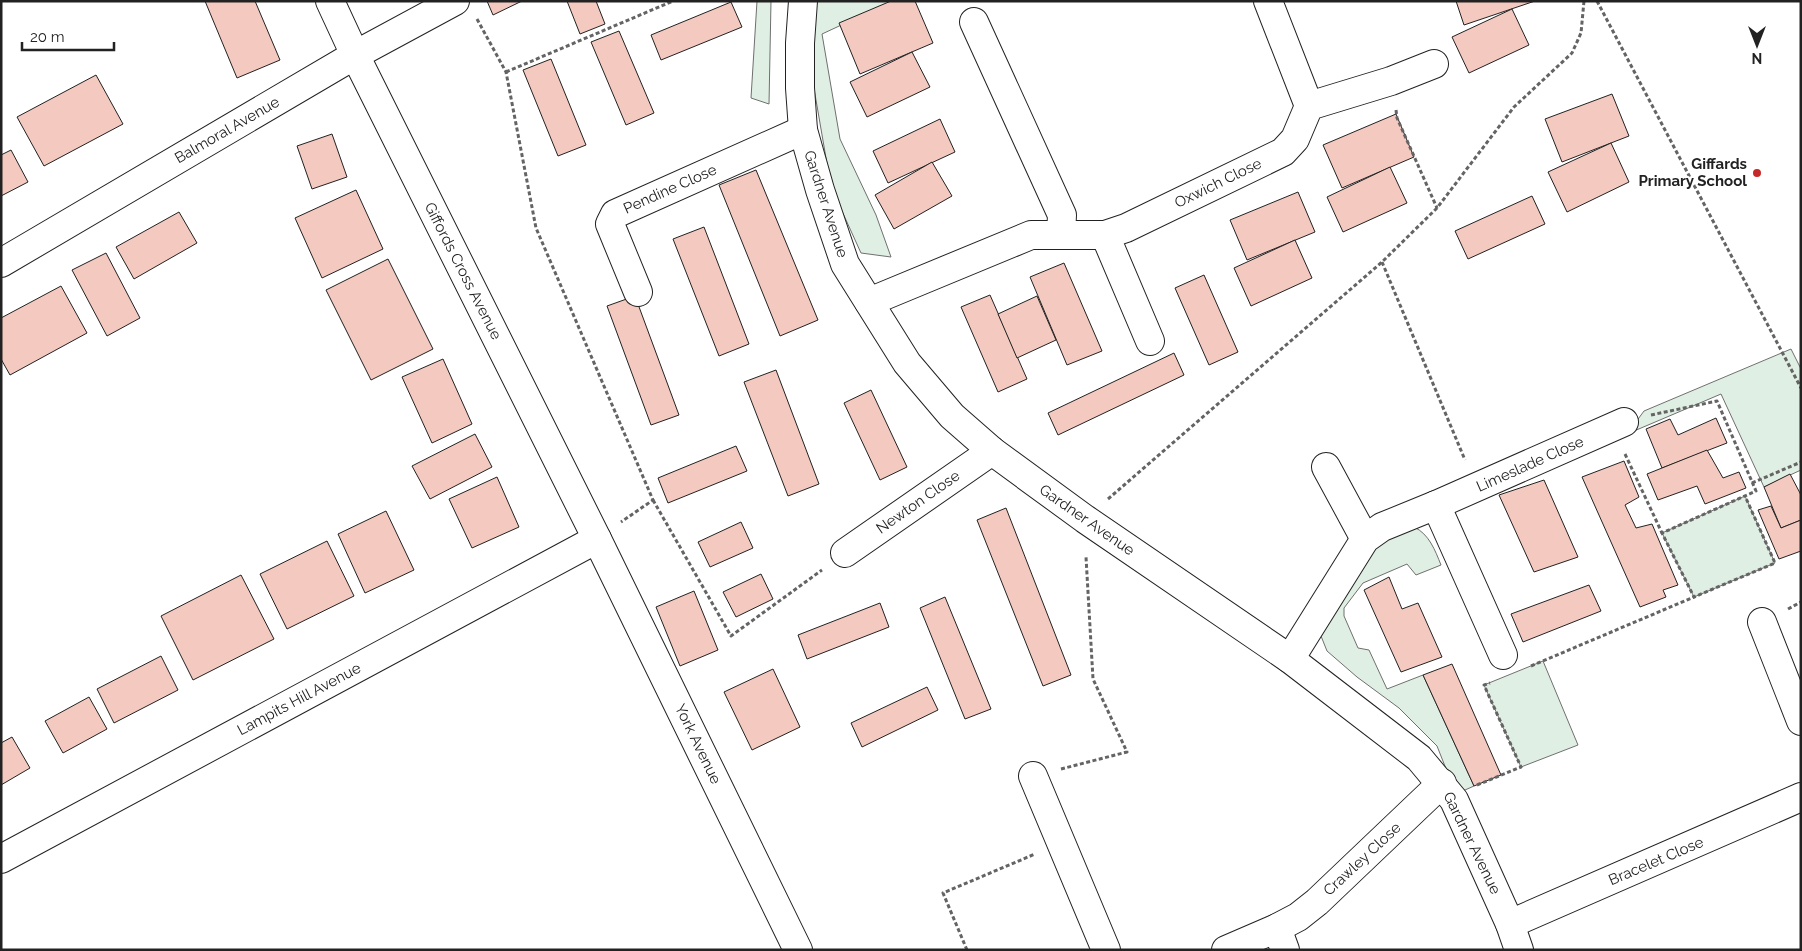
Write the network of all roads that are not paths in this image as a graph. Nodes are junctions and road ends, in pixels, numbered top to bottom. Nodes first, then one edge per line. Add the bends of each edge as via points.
1 (330, 1) edge
2 (803, 1) edge
3 (1268, 1) edge
4 (465, 9) edge
5 (974, 22) dead end
6 (355, 55) junction
7 (1434, 64) dead end
8 (1309, 106) junction
9 (803, 130) junction
10 (1061, 234) junction
11 (1105, 235) junction
12 (1, 263) edge
13 (638, 292) dead end
14 (869, 302) junction
15 (1150, 341) dead end
16 (1618, 424) road end
17 (992, 451) junction
18 (1326, 467) dead end
19 (1436, 505) junction
20 (597, 539) junction
21 (1365, 540) junction
22 (845, 553) road end
23 (1762, 622) dead end
24 (1503, 655) dead end
25 (1290, 659) junction
26 (1801, 721) edge
27 (1033, 776) road end
28 (1446, 790) junction
29 (1801, 796) edge
30 (1, 859) edge
31 (1510, 924) junction
32 (1281, 939) edge
33 (798, 950) edge
34 (1106, 950) edge
35 (1226, 950) edge
36 (1519, 950) edge

1 - 6 street, Giffords Cross Avenue
2 - 9 street, Gardner Avenue via 800,43
3 - 8 street
4 - 6 street, Balmoral Avenue
5 - 10 street via 1062,215
6 - 12 street, Balmoral Avenue
6 - 20 street, Giffords Cross Avenue
7 - 8 street
8 - 11 street, Oxwich Close via 1294,139 1283,152 1126,228
9 - 13 street, Pendine Close via 615,214 610,224
9 - 14 street, Gardner Avenue via 845,264
10 - 11 street, Oxwich Close
10 - 14 street, Oxwich Close via 1030,235
11 - 15 street
14 - 17 street, Gardner Avenue via 907,363 952,416
16 - 19 street, Limeslade Close
17 - 22 street, Newton Close
17 - 25 street, Gardner Avenue via 1084,519
18 - 21 street
19 - 21 street, Limeslade Close via 1382,527
19 - 24 street
20 - 30 street, Lampits Hill Avenue
20 - 33 street, York Avenue
21 - 25 street, Limeslade Close
23 - 26 street
25 - 28 street, Gardner Avenue via 1420,758
27 - 34 street
28 - 31 street, Gardner Avenue
28 - 32 street, Crawley Close via 1298,917
29 - 31 street, Bracelet Close
31 - 36 street, Gardner Avenue
32 - 35 street, Crawley Close

